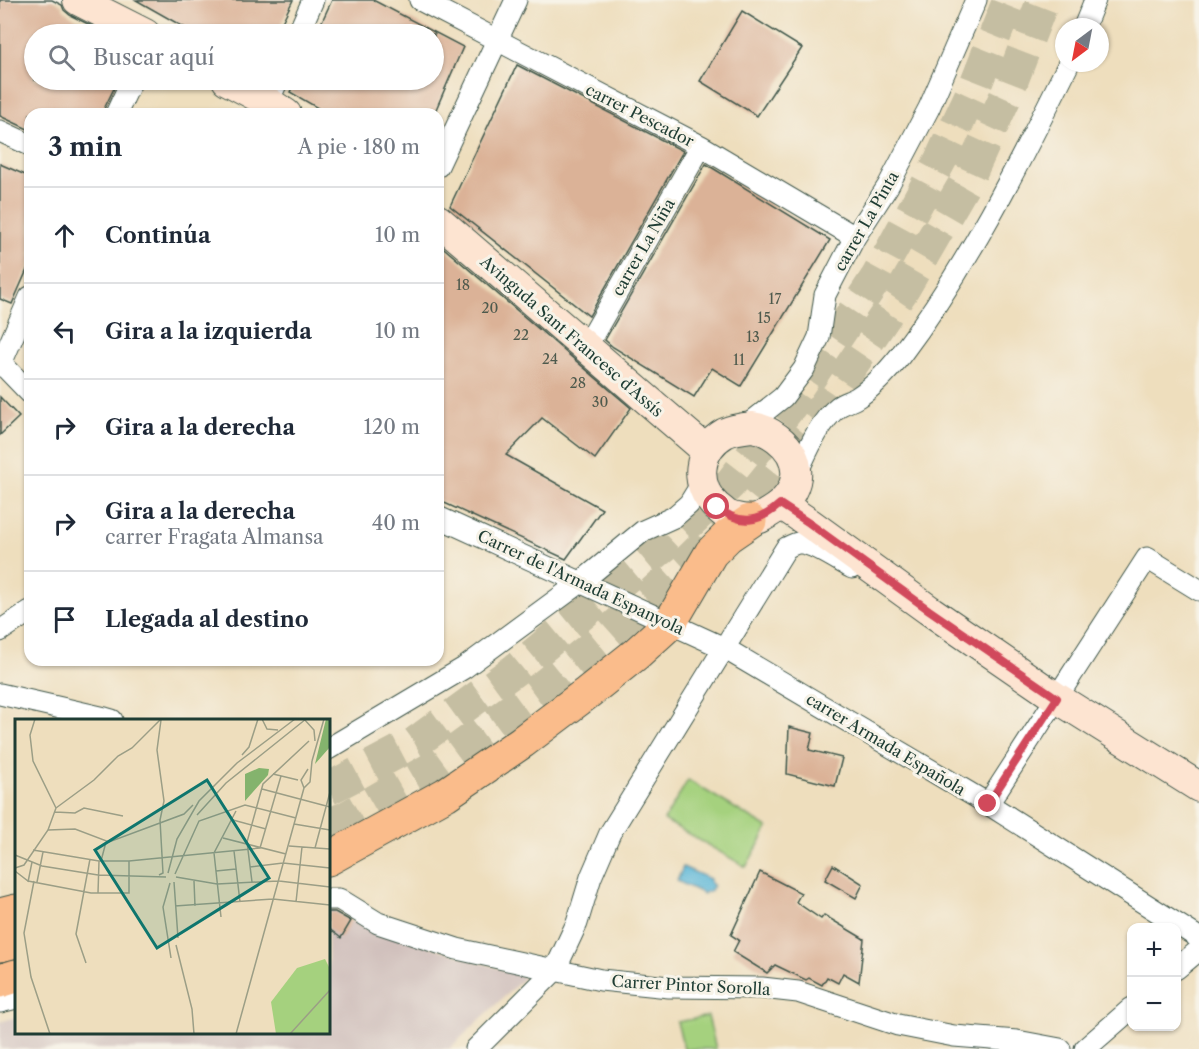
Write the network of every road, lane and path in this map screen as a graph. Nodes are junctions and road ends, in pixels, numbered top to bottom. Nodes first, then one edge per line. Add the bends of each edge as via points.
1 (78, 0) edge
2 (314, 0) edge
3 (420, 0) edge
4 (516, 0) edge
5 (976, 0) edge
6 (1095, 0) edge
7 (1088, 18) edge
8 (125, 24) edge
9 (303, 24) edge
10 (497, 41) junction
11 (1064, 72) edge
12 (127, 90) edge
13 (248, 90) edge
14 (273, 102) edge
15 (119, 108) edge
16 (0, 131) edge
17 (24, 142) edge
18 (701, 147) junction
19 (444, 153) edge
20 (444, 225) edge
21 (855, 237) junction
22 (24, 309) edge
23 (16, 324) edge
24 (586, 348) junction
25 (0, 364) edge
26 (24, 387) edge
27 (822, 425) junction
28 (744, 428) junction
29 (784, 443) junction
30 (707, 451) junction
31 (797, 473) junction
32 (702, 483) junction
33 (780, 504) junction
34 (444, 520) edge
35 (750, 521) junction
36 (581, 582) junction
37 (1199, 590) edge
38 (929, 610) junction
39 (24, 615) edge
40 (670, 623) junction
41 (0, 631) edge
42 (724, 648) junction
43 (0, 694) edge
44 (1057, 698) junction
45 (108, 719) edge
46 (330, 748) edge
47 (1199, 787) edge
48 (988, 804) junction
49 (330, 858) edge
50 (330, 899) edge
51 (15, 911) edge
52 (0, 915) edge
53 (1199, 938) edge
54 (15, 941) edge
55 (0, 945) edge
56 (1199, 950) edge
57 (1181, 965) edge
58 (555, 970) junction
59 (15, 976) edge
60 (0, 981) edge
61 (15, 998) edge
62 (0, 1002) edge
63 (1127, 1012) edge
64 (476, 1049) edge
65 (1060, 1049) edge
66 (1085, 1049) edge

1 - 8 main road
2 - 9 street
3 - 10 street, carrer Pescador
4 - 10 street
5 - 21 street, carrer La Pinta via 929,108 888,186
6 - 7 street
10 - 18 street, carrer Pescador
10 - 19 street
11 - 27 street via 999,199 949,285 883,377 838,407
12 - 15 street
13 - 14 main road
16 - 17 street
18 - 21 street, carrer Pescador
18 - 24 street, carrer La Niña
20 - 24 main road, Avinguda Sant Francesc d’Assís
21 - 28 street, carrer La Pinta via 825,295 819,337 804,369 783,398
22 - 23 street
23 - 25 street
24 - 30 main road, Avinguda Sant Francesc d’Assís
25 - 26 street
27 - 29 street
27 - 31 street
28 - 29 main road via 760,428
28 - 30 main road via 725,433
29 - 31 main road via 795,460
30 - 32 main road via 701,468
31 - 33 main road via 791,492
32 - 35 main road via 711,501 727,515
32 - 36 street via 690,504 674,517 643,531
33 - 35 main road
33 - 38 main road
34 - 36 street, Carrer de l'Armada Espanyola
35 - 40 highway via 711,553
36 - 40 street, Carrer de l'Armada Espanyola
36 - 46 street via 464,668
37 - 44 street via 1146,558
38 - 42 street via 800,542 786,548
38 - 44 main road
39 - 41 street
40 - 42 street, Carrer de l'Armada Espanyola
40 - 49 highway via 587,693 447,794
42 - 48 street, carrer Armada Española
42 - 58 street via 610,833
43 - 45 street
44 - 47 main road
44 - 48 street
48 - 53 street, carrer Armada Española
50 - 58 street, Carrer Pintor Sorolla via 339,899 378,923 457,950
51 - 52 highway
54 - 55 highway
56 - 57 street
58 - 64 street
58 - 65 street, Carrer Pintor Sorolla via 669,987 762,988 798,993 898,1025
59 - 60 highway
61 - 62 street
63 - 66 street

